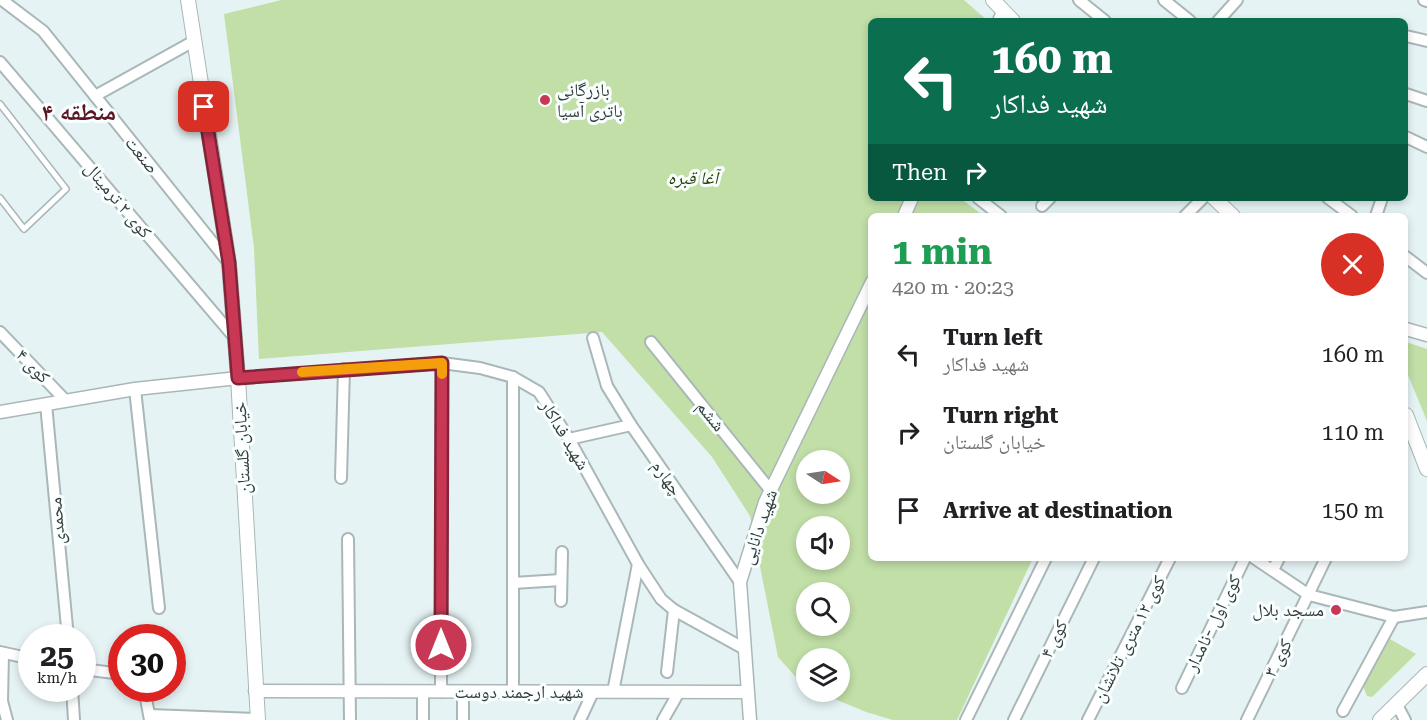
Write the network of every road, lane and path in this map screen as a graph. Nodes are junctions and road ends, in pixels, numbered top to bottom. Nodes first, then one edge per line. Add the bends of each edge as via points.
1 (2, 0) edge
2 (188, 0) edge
3 (993, 0) edge
4 (1079, 0) edge
5 (1164, 0) edge
6 (1237, 0) edge
7 (1005, 18) edge
8 (1101, 18) edge
9 (1186, 18) edge
10 (1221, 18) edge
11 (1408, 36) edge
12 (194, 40) junction
13 (1427, 41) edge
14 (0, 62) edge
15 (1408, 95) edge
16 (95, 96) junction
17 (1427, 101) edge
18 (0, 104) edge
19 (1408, 138) edge
20 (1427, 147) edge
21 (0, 198) edge
22 (982, 201) edge
23 (1047, 201) edge
24 (1200, 201) edge
25 (1220, 201) edge
26 (1042, 207) dead end
27 (997, 213) edge
28 (1188, 213) edge
29 (1230, 213) edge
30 (1408, 259) edge
31 (229, 263) junction
32 (1427, 273) edge
33 (868, 290) edge
34 (1408, 330) edge
35 (0, 332) edge
36 (1427, 336) edge
37 (236, 338) junction
38 (593, 338) dead end
39 (651, 342) dead end
40 (442, 363) junction
41 (344, 369) junction
42 (513, 377) junction
43 (238, 378) junction
44 (135, 388) junction
45 (66, 401) junction
46 (46, 404) junction
47 (0, 412) edge
48 (1408, 420) edge
49 (631, 425) junction
50 (569, 439) junction
51 (1426, 461) edge
52 (341, 478) dead end
53 (771, 490) junction
54 (348, 539) dead end
55 (562, 552) dead end
56 (1045, 561) edge
57 (1093, 561) edge
58 (1168, 561) edge
59 (1244, 561) edge
60 (1259, 561) edge
61 (1278, 561) edge
62 (1325, 561) edge
63 (638, 564) junction
64 (1273, 570) junction
65 (561, 580) junction
66 (740, 582) junction
67 (513, 583) junction
68 (1310, 595) junction
69 (561, 601) dead end
70 (159, 608) dead end
71 (674, 610) junction
72 (1427, 612) edge
73 (1394, 617) junction
74 (67, 624) edge
75 (743, 648) junction
76 (2, 653) edge
77 (18, 656) edge
78 (667, 672) dead end
79 (1425, 675) edge
80 (1182, 688) dead end
81 (255, 691) junction
82 (349, 692) junction
83 (423, 692) junction
84 (441, 692) junction
85 (463, 692) junction
86 (513, 692) junction
87 (593, 692) junction
88 (613, 692) junction
89 (679, 692) junction
90 (747, 692) junction
91 (1, 701) edge
92 (73, 702) edge
93 (147, 702) edge
94 (1397, 705) junction
95 (1343, 711) dead end
96 (150, 718) edge
97 (7, 720) edge
98 (74, 720) edge
99 (258, 720) edge
100 (350, 720) edge
101 (423, 720) edge
102 (463, 720) edge
103 (580, 720) edge
104 (663, 720) edge
105 (750, 720) edge
106 (966, 720) edge
107 (1014, 720) edge
108 (1088, 720) edge
109 (1247, 720) edge
110 (1380, 720) edge
111 (1405, 720) edge

1 - 16 street, صنعت via 43,32
2 - 12 main road, خیابان گلستان
3 - 7 main road
4 - 8 street
5 - 9 street
6 - 10 street
11 - 13 street
12 - 16 street
12 - 31 main road, خیابان گلستان
14 - 37 street, کوی ۲ ترمینال
15 - 17 street
16 - 31 street, صنعت
18 - 21 lane via 66,189 24,229
19 - 20 street
22 - 27 street
23 - 26 street
24 - 28 street
25 - 29 main road
30 - 32 street
31 - 37 main road, خیابان گلستان
33 - 53 street, شهید دانایی
34 - 36 street
35 - 45 street, کوی ۴
37 - 43 main road, خیابان گلستان
38 - 49 street, چهارم via 607,386
39 - 53 street, ششم
40 - 41 street, شهید فداکار
40 - 42 street, شهید فداکار
40 - 84 street
41 - 43 street, شهید فداکار
41 - 52 street
42 - 50 street, شهید فداکار via 539,392
42 - 67 street
43 - 44 street
43 - 81 main road, خیابان گلستان
44 - 45 street
44 - 70 street
45 - 46 street
46 - 47 street
46 - 74 street, محمدی
48 - 51 main road
49 - 50 street
49 - 66 street, چهارم
50 - 63 street, شهید فداکار
53 - 66 street, شهید دانایی
54 - 82 street
55 - 65 street
56 - 106 street
57 - 107 street, کوی ۴
58 - 108 street, کوی ۱۲ متری تلانشان
59 - 80 street, کوی اول -نامدار
60 - 64 street
61 - 64 street
62 - 68 street, کوی ۳
63 - 71 street, شهید فداکار via 661,599
63 - 88 street
64 - 68 street
65 - 67 street
65 - 69 street
66 - 75 street, شهید دانایی
67 - 86 street
68 - 73 street
68 - 109 street, کوی ۳
71 - 75 street, شهید فداکار
71 - 78 street
72 - 73 street
73 - 95 street
75 - 90 street, شهید دانایی
76 - 77 street
76 - 91 street
79 - 94 main road
81 - 82 street, شهید ارجمند دوست
81 - 99 main road, خیابان گلستان
82 - 83 street, شهید ارجمند دوست
82 - 100 street
83 - 84 street, شهید ارجمند دوست
83 - 101 street
84 - 85 street, شهید ارجمند دوست
85 - 86 street, شهید ارجمند دوست
85 - 102 street
86 - 87 street, شهید ارجمند دوست
87 - 88 street, شهید ارجمند دوست
87 - 103 street
88 - 89 street, شهید ارجمند دوست
89 - 90 street, شهید ارجمند دوست
89 - 104 street
90 - 105 street, شهید دانایی
91 - 97 street
92 - 98 street
93 - 96 street
94 - 110 main road
94 - 111 street
96 - 99 street

